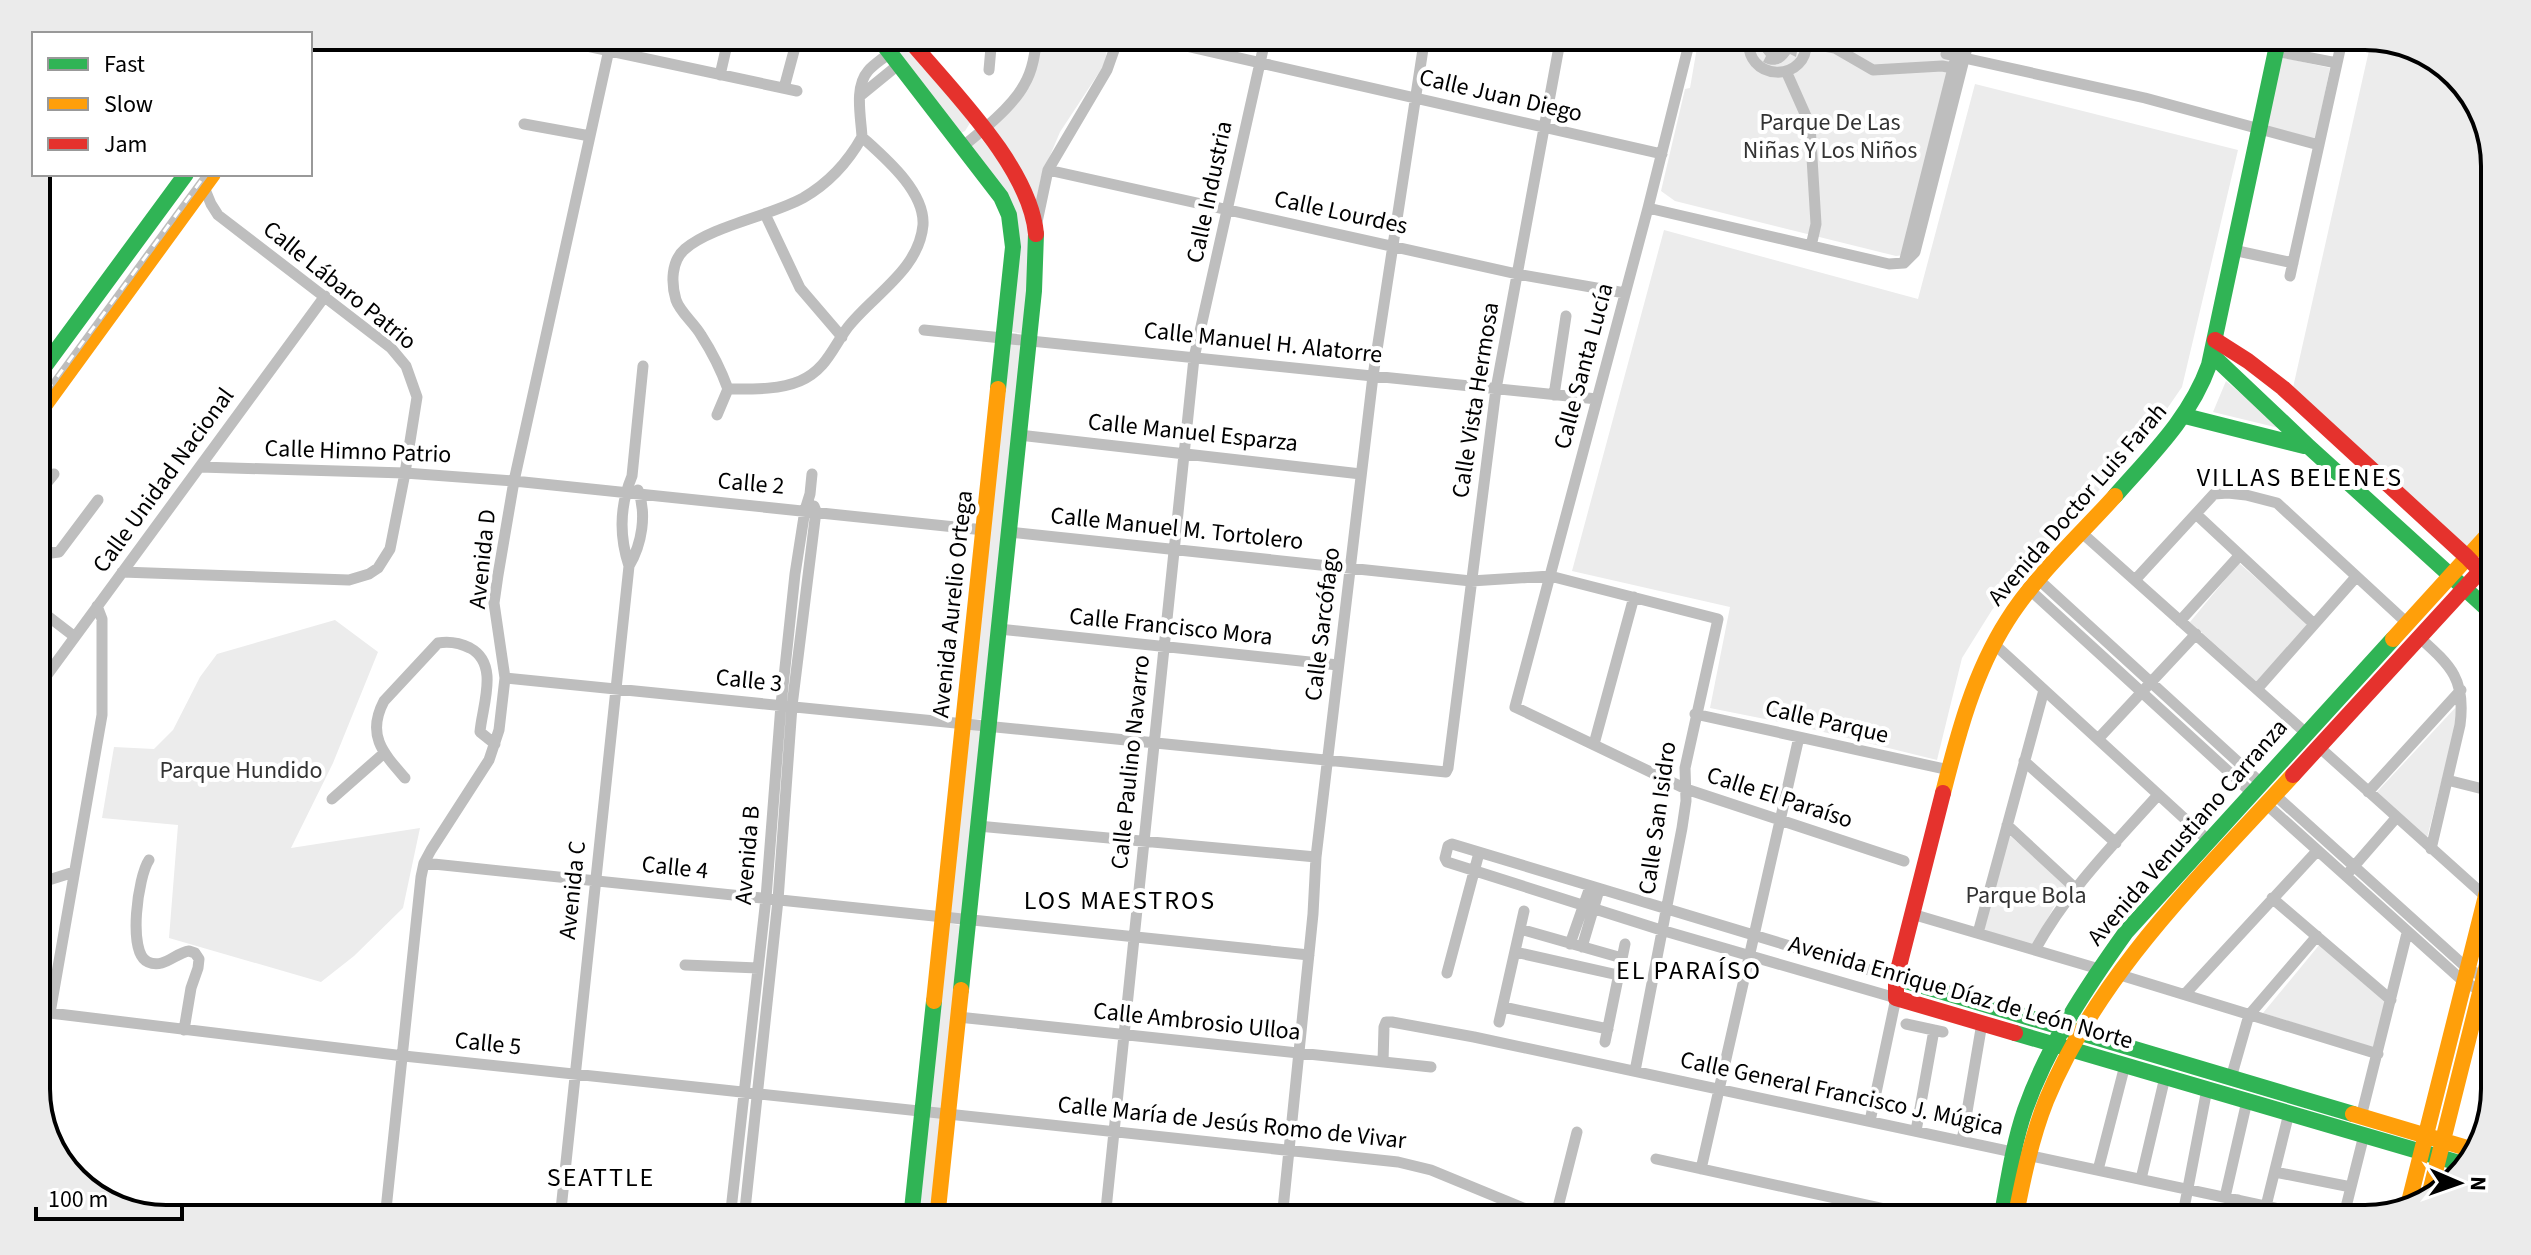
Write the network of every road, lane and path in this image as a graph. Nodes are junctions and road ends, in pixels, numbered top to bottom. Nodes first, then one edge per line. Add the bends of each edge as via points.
1 (604, 50) edge
2 (726, 50) edge
3 (796, 50) edge
4 (887, 50) edge
5 (917, 50) edge
6 (991, 50) edge
7 (1035, 50) edge
8 (1114, 50) edge
9 (1203, 50) edge
10 (1263, 50) edge
11 (1423, 50) edge
12 (1558, 50) edge
13 (1688, 50) edge
14 (1749, 50) edge
15 (1804, 50) edge
16 (1838, 50) edge
17 (1957, 50) edge
18 (1961, 50) edge
19 (2275, 50) edge
20 (2298, 50) edge
21 (2340, 50) edge
22 (609, 51) junction
23 (893, 59) junction
24 (1955, 59) junction
25 (1260, 63) junction
26 (2337, 63) junction
27 (989, 70) dead end
28 (1786, 71) junction
29 (720, 75) junction
30 (860, 96) junction
31 (1415, 98) junction
32 (524, 124) dead end
33 (1544, 127) junction
34 (2258, 129) junction
35 (982, 130) junction
36 (590, 136) junction
37 (862, 137) junction
38 (2319, 145) junction
39 (962, 147) junction
40 (1662, 154) junction
41 (1048, 170) junction
42 (185, 176) edge
43 (209, 180) edge
44 (1648, 208) junction
45 (188, 209) junction
46 (1227, 210) junction
47 (765, 214) junction
48 (218, 215) junction
49 (1036, 227) junction
50 (1392, 246) junction
51 (1811, 246) junction
52 (2233, 250) junction
53 (2293, 263) junction
54 (1517, 274) junction
55 (2290, 276) dead end
56 (1625, 293) junction
57 (325, 296) junction
58 (1566, 316) dead end
59 (924, 330) dead end
60 (842, 337) junction
61 (1004, 337) junction
62 (1029, 339) junction
63 (2213, 347) junction
64 (1194, 358) junction
65 (50, 359) edge
66 (643, 366) dead end
67 (1373, 376) junction
68 (728, 389) junction
69 (1496, 389) junction
70 (1554, 395) junction
71 (50, 398) edge
72 (1597, 399) junction
73 (717, 415) dead end
74 (2185, 416) junction
75 (1019, 435) junction
76 (2308, 446) junction
77 (1184, 454) junction
78 (200, 467) junction
79 (405, 473) junction
80 (54, 474) dead end
81 (812, 474) dead end
82 (1361, 474) junction
83 (632, 476) junction
84 (50, 479) edge
85 (514, 481) junction
86 (625, 493) junction
87 (640, 494) junction
88 (98, 500) dead end
89 (811, 511) junction
90 (2196, 514) junction
91 (984, 530) junction
92 (1009, 532) junction
93 (2082, 533) junction
94 (2481, 542) edge
95 (1174, 550) junction
96 (50, 552) edge
97 (2239, 556) junction
98 (2467, 557) junction
99 (629, 566) junction
100 (1350, 568) junction
101 (2480, 571) joint
102 (122, 572) junction
103 (2452, 575) junction
104 (1550, 576) junction
105 (2356, 577) junction
106 (2135, 580) junction
107 (1471, 581) junction
108 (2035, 585) junction
109 (2465, 587) junction
110 (1634, 597) junction
111 (2481, 602) edge
112 (97, 606) junction
113 (50, 618) edge
114 (1718, 619) joint
115 (2180, 621) junction
116 (2407, 623) junction
117 (2314, 624) junction
118 (999, 629) junction
119 (2196, 634) junction
120 (75, 637) junction
121 (2419, 637) junction
122 (1993, 643) junction
123 (1164, 647) junction
124 (1338, 665) junction
125 (50, 671) edge
126 (505, 678) junction
127 (2151, 682) junction
128 (615, 688) junction
129 (2257, 689) junction
130 (2044, 690) junction
131 (2461, 690) junction
132 (2142, 692) junction
133 (787, 706) junction
134 (1515, 707) joint
135 (1695, 714) junction
136 (963, 724) junction
137 (989, 727) junction
138 (2307, 734) junction
139 (1799, 737) junction
140 (2098, 739) junction
141 (495, 744) junction
142 (1154, 744) junction
143 (1594, 744) junction
144 (2319, 747) junction
145 (383, 754) junction
146 (1329, 761) junction
147 (2024, 761) junction
148 (1949, 770) junction
149 (1446, 772) joint
150 (405, 778) dead end
151 (2447, 780) junction
152 (2257, 788) junction
153 (2481, 788) edge
154 (1686, 789) junction
155 (2368, 792) junction
156 (2158, 795) junction
157 (332, 799) dead end
158 (2270, 800) junction
159 (2396, 818) junction
160 (1781, 821) junction
161 (2007, 825) junction
162 (978, 826) junction
163 (1143, 841) junction
164 (2209, 841) junction
165 (2116, 843) junction
166 (2431, 849) junction
167 (2317, 851) junction
168 (1479, 853) junction
169 (1316, 857) junction
170 (149, 860) dead end
171 (1904, 861) dead end
172 (424, 863) junction
173 (1474, 870) junction
174 (2350, 871) junction
175 (74, 872) junction
176 (50, 880) edge
177 (595, 880) junction
178 (1594, 888) junction
179 (2075, 888) junction
180 (2481, 892) edge
181 (2272, 898) junction
182 (772, 899) junction
183 (1588, 907) junction
184 (1666, 910) junction
185 (1524, 911) dead end
186 (1912, 914) junction
187 (943, 916) junction
188 (969, 919) junction
189 (2481, 928) edge
190 (1520, 929) junction
191 (1661, 930) junction
192 (1978, 933) junction
193 (2407, 933) junction
194 (1753, 935) junction
195 (2317, 936) junction
196 (1134, 937) junction
197 (1625, 944) dead end
198 (1576, 945) junction
199 (2035, 950) junction
200 (1515, 952) junction
201 (1309, 955) junction
202 (1748, 956) junction
203 (1622, 958) junction
204 (685, 965) dead end
205 (758, 968) junction
206 (2099, 969) junction
207 (1447, 973) dead end
208 (2117, 974) junction
209 (1618, 975) junction
210 (2466, 976) junction
211 (1896, 978) junction
212 (2481, 983) edge
213 (2481, 987) edge
214 (2185, 994) junction
215 (1896, 998) junction
216 (2391, 1000) junction
217 (1503, 1007) junction
218 (1928, 1007) junction
219 (50, 1013) joint
220 (2249, 1015) junction
221 (958, 1017) junction
222 (759, 1018) junction
223 (1499, 1022) dead end
224 (1982, 1023) junction
225 (1906, 1024) dead end
226 (2062, 1028) junction
227 (1608, 1029) junction
228 (184, 1030) junction
229 (1933, 1030) junction
230 (2081, 1033) junction
231 (1123, 1035) junction
232 (1605, 1042) dead end
233 (2053, 1044) junction
234 (2072, 1050) junction
235 (1299, 1054) junction
236 (2378, 1054) junction
237 (404, 1056) junction
238 (1383, 1062) junction
239 (2125, 1065) junction
240 (1431, 1067) dead end
241 (1635, 1071) junction
242 (575, 1074) junction
243 (2165, 1077) junction
244 (2231, 1078) junction
245 (1718, 1089) junction
246 (2207, 1089) junction
247 (744, 1092) junction
248 (757, 1094) junction
249 (2247, 1101) junction
250 (922, 1112) junction
251 (948, 1112) junction
252 (2289, 1113) junction
253 (2361, 1117) junction
254 (1870, 1121) junction
255 (1114, 1131) junction
256 (1916, 1131) junction
257 (1577, 1132) dead end
258 (2364, 1135) junction
259 (1962, 1141) junction
260 (2419, 1143) edge
261 (2421, 1143) edge
262 (2423, 1143) edge
263 (2442, 1143) edge
264 (1289, 1150) junction
265 (2022, 1154) junction
266 (1656, 1159) dead end
267 (2419, 1161) edge
268 (1701, 1169) junction
269 (2098, 1170) junction
270 (2275, 1172) junction
271 (2141, 1179) junction
272 (2351, 1187) junction
273 (2186, 1189) junction
274 (2410, 1196) edge
275 (2225, 1197) junction
276 (2238, 1200) junction
277 (387, 1205) edge
278 (561, 1205) edge
279 (732, 1205) edge
280 (745, 1205) edge
281 (912, 1205) edge
282 (939, 1205) edge
283 (1106, 1205) edge
284 (1283, 1205) edge
285 (1516, 1205) edge
286 (1556, 1205) edge
287 (1867, 1205) edge
288 (2006, 1205) edge
289 (2017, 1205) edge
290 (2184, 1205) edge
291 (2237, 1205) edge
292 (2261, 1205) edge
293 (2266, 1205) edge
294 (2346, 1205) edge

1 - 22 street
2 - 29 street
3 - 29 street via 791,90
4 - 23 street, Avenida Aurelio Ortega
5 - 35 street, Avenida Aurelio Ortega
6 - 27 street
7 - 35 street via 1018,95
8 - 41 street
9 - 25 street, Calle Juan Diego
10 - 25 street, Calle Industria
11 - 31 street, Calle Sarcófago
12 - 33 street, Calle Vista Hermosa
13 - 40 street, Calle Santa Lucía
14 - 28 street via 1757,65 1770,72
15 - 28 street via 1801,61
16 - 24 street via 1873,70 1942,66
17 - 24 street
18 - 24 street
19 - 34 street, Avenida Doctor Luis Farah
20 - 26 street
21 - 26 street
22 - 29 street
22 - 36 street, Avenida D
23 - 30 street
23 - 30 street via 868,70
23 - 39 street, Avenida Aurelio Ortega
24 - 34 street via 2145,98
24 - 51 street via 1904,263
25 - 31 street, Calle Juan Diego
25 - 46 street, Calle Industria
26 - 38 street
28 - 51 street via 1810,125 1816,224
30 - 37 street
31 - 33 street, Calle Juan Diego
31 - 50 street, Calle Sarcófago
32 - 36 street
33 - 40 street, Calle Juan Diego
33 - 54 street, Calle Vista Hermosa
34 - 38 street
34 - 52 street, Avenida Doctor Luis Farah
35 - 39 street
35 - 49 street, Avenida Aurelio Ortega via 1020,181
36 - 85 street, Avenida D
37 - 47 street via 822,185
37 - 60 street via 895,167 919,202 923,225 905,268
38 - 53 street
39 - 61 street, Avenida Aurelio Ortega via 1009,215 1013,247
40 - 44 street, Calle Santa Lucía
41 - 46 street, Calle Lourdes
41 - 49 street
42 - 65 street
43 - 45 street
43 - 48 street, Calle Lábaro Patrio via 211,204
44 - 51 street
44 - 56 street, Calle Santa Lucía
45 - 48 street, Calle Lábaro Patrio
45 - 71 street
46 - 50 street, Calle Lourdes
46 - 64 street, Calle Industria
47 - 60 street via 800,288
47 - 68 street via 684,249 672,276 677,302 701,334
48 - 57 street, Calle Lábaro Patrio
49 - 62 street, Avenida Aurelio Ortega
50 - 54 street, Calle Lourdes
50 - 67 street, Calle Sarcófago
52 - 53 street
52 - 63 street, Avenida Doctor Luis Farah
53 - 55 street
54 - 56 street, Calle Lourdes
54 - 69 street, Calle Vista Hermosa
56 - 72 street, Calle Santa Lucía
57 - 78 street, Calle Unidad Nacional
57 - 79 street, Calle Lábaro Patrio via 399,356 411,376 417,397
58 - 70 street
59 - 61 street, Calle Manuel H. Alatorre
60 - 68 street via 816,372 799,381
61 - 62 street, Calle Manuel H. Alatorre
61 - 91 street, Avenida Aurelio Ortega
62 - 64 street, Calle Manuel H. Alatorre
62 - 75 street, Avenida Aurelio Ortega
63 - 74 street, Avenida Doctor Luis Farah via 2201,388
63 - 76 street
63 - 98 street via 2231,349 2283,388
64 - 67 street, Calle Manuel H. Alatorre
64 - 77 street, Calle Paulino Navarro
66 - 83 street, Avenida C
67 - 69 street, Calle Manuel H. Alatorre
67 - 82 street, Calle Sarcófago
68 - 73 street
69 - 70 street, Calle Manuel H. Alatorre
69 - 107 street, Calle Vista Hermosa
70 - 72 street, Calle Manuel H. Alatorre
72 - 104 street, Calle Santa Lucía
74 - 76 street
74 - 93 street, Avenida Doctor Luis Farah
75 - 77 street, Calle Manuel Esparza
75 - 92 street, Avenida Aurelio Ortega
76 - 103 street
77 - 82 street, Calle Manuel Esparza
77 - 95 street, Calle Paulino Navarro
78 - 79 street, Calle Himno Patrio
78 - 102 street, Calle Unidad Nacional
79 - 85 street, Calle Himno Patrio
79 - 102 street, Calle Lábaro Patrio via 390,549 369,574 349,580
80 - 84 street
81 - 89 street, Avenida B
82 - 100 street, Calle Sarcófago
83 - 86 street, Avenida C
83 - 87 street, Avenida C
85 - 86 street, Calle 2
85 - 126 street, Avenida D via 494,603
86 - 87 street, Calle 2
86 - 99 street, Avenida C via 622,540
87 - 89 street, Calle 2
87 - 99 street, Avenida C via 640,543
88 - 96 street via 59,552
89 - 91 street, Calle 2
89 - 133 street, Avenida B via 795,574
90 - 97 street
90 - 105 street via 2214,494 2277,503
90 - 106 street
91 - 136 street, Avenida Aurelio Ortega
92 - 95 street, Calle Manuel M. Tortolero
92 - 118 street, Avenida Aurelio Ortega
93 - 106 street
93 - 108 street, Avenida Doctor Luis Farah
94 - 98 street, Avenida Venustiano Carranza
95 - 100 street, Calle Manuel M. Tortolero
95 - 123 street, Calle Paulino Navarro
97 - 115 street
97 - 117 street
98 - 101 street
98 - 103 street, Avenida Venustiano Carranza
99 - 128 street, Avenida C
100 - 107 street, Calle Manuel M. Tortolero
100 - 124 street, Calle Sarcófago
101 - 109 street, Avenida Venustiano Carranza
102 - 112 street, Calle Unidad Nacional
103 - 109 street
103 - 116 street, Avenida Venustiano Carranza
104 - 107 street, Calle Manuel M. Tortolero
104 - 110 street, Calle Manuel M. Tortolero
104 - 134 street, Calle Santa Lucía
105 - 116 street
105 - 117 street
106 - 115 street
107 - 149 street, Calle Vista Hermosa
108 - 122 street, Avenida Doctor Luis Farah
108 - 127 street
108 - 132 street
109 - 111 street
109 - 121 street, Avenida Venustiano Carranza
110 - 114 street, Calle Manuel M. Tortolero
110 - 143 street
112 - 120 street, Calle Unidad Nacional
112 - 175 street via 102,619 102,715
113 - 120 street
114 - 135 street, Calle San Isidro
115 - 119 street
116 - 138 street, Avenida Venustiano Carranza
117 - 129 street
118 - 123 street, Calle Francisco Mora
118 - 137 street, Avenida Aurelio Ortega
119 - 127 street
119 - 129 street
120 - 125 street, Calle Unidad Nacional
121 - 131 street via 2450,665
121 - 144 street, Avenida Venustiano Carranza
122 - 130 street
122 - 148 street, Avenida Doctor Luis Farah
123 - 124 street, Calle Francisco Mora
123 - 142 street, Calle Paulino Navarro
124 - 146 street, Calle Sarcófago
126 - 128 street, Calle 3
126 - 141 street, Avenida D
127 - 132 street
127 - 152 street
128 - 133 street, Calle 3
128 - 177 street, Avenida C
129 - 138 street
130 - 140 street
130 - 147 street
131 - 151 street via 2460,725
131 - 155 street
132 - 140 street
132 - 152 street
133 - 136 street, Calle 3
133 - 182 street, Avenida B
134 - 143 street, Calle El Paraíso
135 - 139 street, Calle Parque
135 - 154 street, Calle San Isidro
136 - 137 street, Calle 3
136 - 187 street, Avenida Aurelio Ortega
137 - 142 street, Calle 3
137 - 162 street, Avenida Aurelio Ortega
138 - 152 street, Avenida Venustiano Carranza
139 - 148 street, Calle Parque
139 - 160 street
140 - 156 street
141 - 145 street via 480,732 485,662 467,646 448,641 438,643 384,701 377,723
141 - 172 street, Avenida D
142 - 146 street, Calle 3
142 - 163 street, Calle Paulino Navarro
143 - 154 street, Calle El Paraíso
144 - 155 street
144 - 158 street, Avenida Venustiano Carranza
145 - 150 street
145 - 157 street
146 - 149 street, Calle 3
146 - 169 street, Calle Sarcófago
147 - 161 street
147 - 165 street
148 - 186 street, Avenida Doctor Luis Farah
151 - 153 street
151 - 166 street
152 - 164 street, Avenida Venustiano Carranza
154 - 160 street, Calle El Paraíso
154 - 184 street, Calle San Isidro
155 - 159 street
156 - 164 street
156 - 165 street
158 - 167 street
158 - 174 street
158 - 208 street, Avenida Venustiano Carranza
159 - 166 street
159 - 174 street
160 - 171 street, Calle El Paraíso
160 - 194 street
161 - 179 street
161 - 192 street
162 - 163 street
162 - 188 street, Avenida Aurelio Ortega
163 - 169 street
163 - 196 street, Calle Paulino Navarro
164 - 206 street, Avenida Venustiano Carranza
165 - 179 street
166 - 180 street
167 - 174 street
167 - 181 street
168 - 173 street
168 - 173 street, Avenida Enrique Díaz de León Norte via 1449,844 1445,860
168 - 178 street, Avenida Enrique Díaz de León Norte
169 - 201 street, Calle Sarcófago
170 - 228 street via 143,869 137,944 143,958 162,963 189,951 199,959
172 - 177 street, Calle 4
172 - 237 street, Avenida D
173 - 183 street, Avenida Enrique Díaz de León Norte
173 - 207 street
174 - 193 street
174 - 210 street
175 - 176 street
175 - 219 street
177 - 182 street, Calle 4
177 - 242 street, Avenida C
178 - 183 street
178 - 184 street, Avenida Enrique Díaz de León Norte
179 - 199 street
181 - 195 street
181 - 214 street
182 - 187 street, Calle 4
182 - 205 street, Avenida B
182 - 222 street, Avenida B
183 - 191 street, Avenida Enrique Díaz de León Norte
183 - 198 street
184 - 191 street, Calle San Isidro
184 - 194 street, Avenida Enrique Díaz de León Norte
185 - 190 street
186 - 192 street
186 - 211 street, Avenida Doctor Luis Farah
187 - 188 street, Calle 4
187 - 250 street, Avenida Aurelio Ortega
188 - 196 street, Calle 4
188 - 221 street, Avenida Aurelio Ortega
189 - 210 street
190 - 198 street
190 - 200 street
191 - 202 street, Avenida Enrique Díaz de León Norte
191 - 241 street, Calle San Isidro
192 - 199 street
193 - 210 street
193 - 216 street
194 - 202 street
194 - 211 street, Avenida Enrique Díaz de León Norte
195 - 216 street
195 - 220 street
196 - 201 street, Calle 4
196 - 231 street, Calle Paulino Navarro
197 - 203 street
198 - 203 street
199 - 206 street
200 - 209 street
200 - 217 street
201 - 235 street, Calle Sarcófago
202 - 215 street, Avenida Enrique Díaz de León Norte
202 - 245 street
203 - 209 street
204 - 205 street
205 - 222 street, Avenida B
206 - 226 street, Avenida Venustiano Carranza
208 - 214 street
208 - 230 street, Avenida Venustiano Carranza
209 - 227 street
210 - 212 street
210 - 262 street
211 - 215 street, Avenida Doctor Luis Farah
211 - 226 street, Avenida Enrique Díaz de León Norte
213 - 263 street
214 - 220 street
215 - 218 street, Avenida Enrique Díaz de León Norte
215 - 254 street
216 - 236 street
217 - 223 street
217 - 227 street
218 - 224 street, Avenida Enrique Díaz de León Norte
218 - 229 street
219 - 228 street, Calle 5
220 - 236 street
220 - 244 street
221 - 231 street, Calle Ambrosio Ulloa
221 - 251 street, Avenida Aurelio Ortega
222 - 247 street, Avenida B
222 - 248 street, Avenida B
224 - 233 street, Avenida Enrique Díaz de León Norte
224 - 259 street
225 - 229 street
226 - 230 street, Avenida Enrique Díaz de León Norte
226 - 233 street, Avenida Venustiano Carranza
227 - 232 street
228 - 237 street, Calle 5
229 - 256 street
230 - 234 street, Avenida Venustiano Carranza
230 - 244 street, Avenida Enrique Díaz de León Norte
231 - 235 street, Calle Ambrosio Ulloa
231 - 255 street, Calle Paulino Navarro
233 - 234 street, Avenida Enrique Díaz de León Norte
233 - 265 street, Avenida Venustiano Carranza via 2026,1108
234 - 239 street, Avenida Enrique Díaz de León Norte
234 - 265 street, Avenida Venustiano Carranza
235 - 238 street, Calle Ambrosio Ulloa
235 - 264 street, Calle Sarcófago
236 - 253 street
237 - 242 street, Calle 5
237 - 277 street, Avenida D
238 - 240 street, Calle Ambrosio Ulloa
238 - 241 street, Calle General Francisco J. Múgica via 1384,1027 1392,1022
239 - 243 street, Avenida Enrique Díaz de León Norte
239 - 269 street
241 - 245 street, Calle General Francisco J. Múgica
242 - 247 street, Calle 5
242 - 278 street, Avenida C
243 - 246 street, Avenida Enrique Díaz de León Norte
243 - 271 street
244 - 253 street, Avenida Enrique Díaz de León Norte
245 - 254 street, Calle General Francisco J. Múgica
245 - 268 street
246 - 249 street, Avenida Enrique Díaz de León Norte
246 - 273 street
247 - 248 street, Calle 5
247 - 279 street, Avenida B
248 - 250 street, Calle 5
248 - 280 street, Avenida B
249 - 252 street, Avenida Enrique Díaz de León Norte
249 - 275 street
250 - 251 street, Calle María de Jesús Romo de Vivar
250 - 281 street, Avenida Aurelio Ortega
251 - 255 street, Calle María de Jesús Romo de Vivar
251 - 282 street, Avenida Aurelio Ortega
252 - 258 street, Avenida Enrique Díaz de León Norte
252 - 270 street
253 - 261 street, Avenida Enrique Díaz de León Norte
254 - 256 street, Calle General Francisco J. Múgica
255 - 264 street, Calle María de Jesús Romo de Vivar
255 - 283 street, Calle Paulino Navarro
256 - 259 street, Calle General Francisco J. Múgica
257 - 286 street
258 - 260 street, Avenida Enrique Díaz de León Norte
258 - 272 street
259 - 265 street, Calle General Francisco J. Múgica
264 - 284 street, Calle Sarcófago
264 - 285 street, Calle María de Jesús Romo de Vivar via 1414,1165
265 - 269 street, Calle General Francisco J. Múgica
265 - 288 street, Avenida Venustiano Carranza
265 - 289 street, Avenida Venustiano Carranza
266 - 268 street
267 - 274 street
268 - 287 street
269 - 271 street, Calle General Francisco J. Múgica
270 - 272 street
270 - 293 street
271 - 273 street, Calle General Francisco J. Múgica
272 - 294 street
273 - 275 street, Calle General Francisco J. Múgica
273 - 290 street
275 - 276 street, Calle General Francisco J. Múgica
276 - 291 street
276 - 292 street, Calle General Francisco J. Múgica

